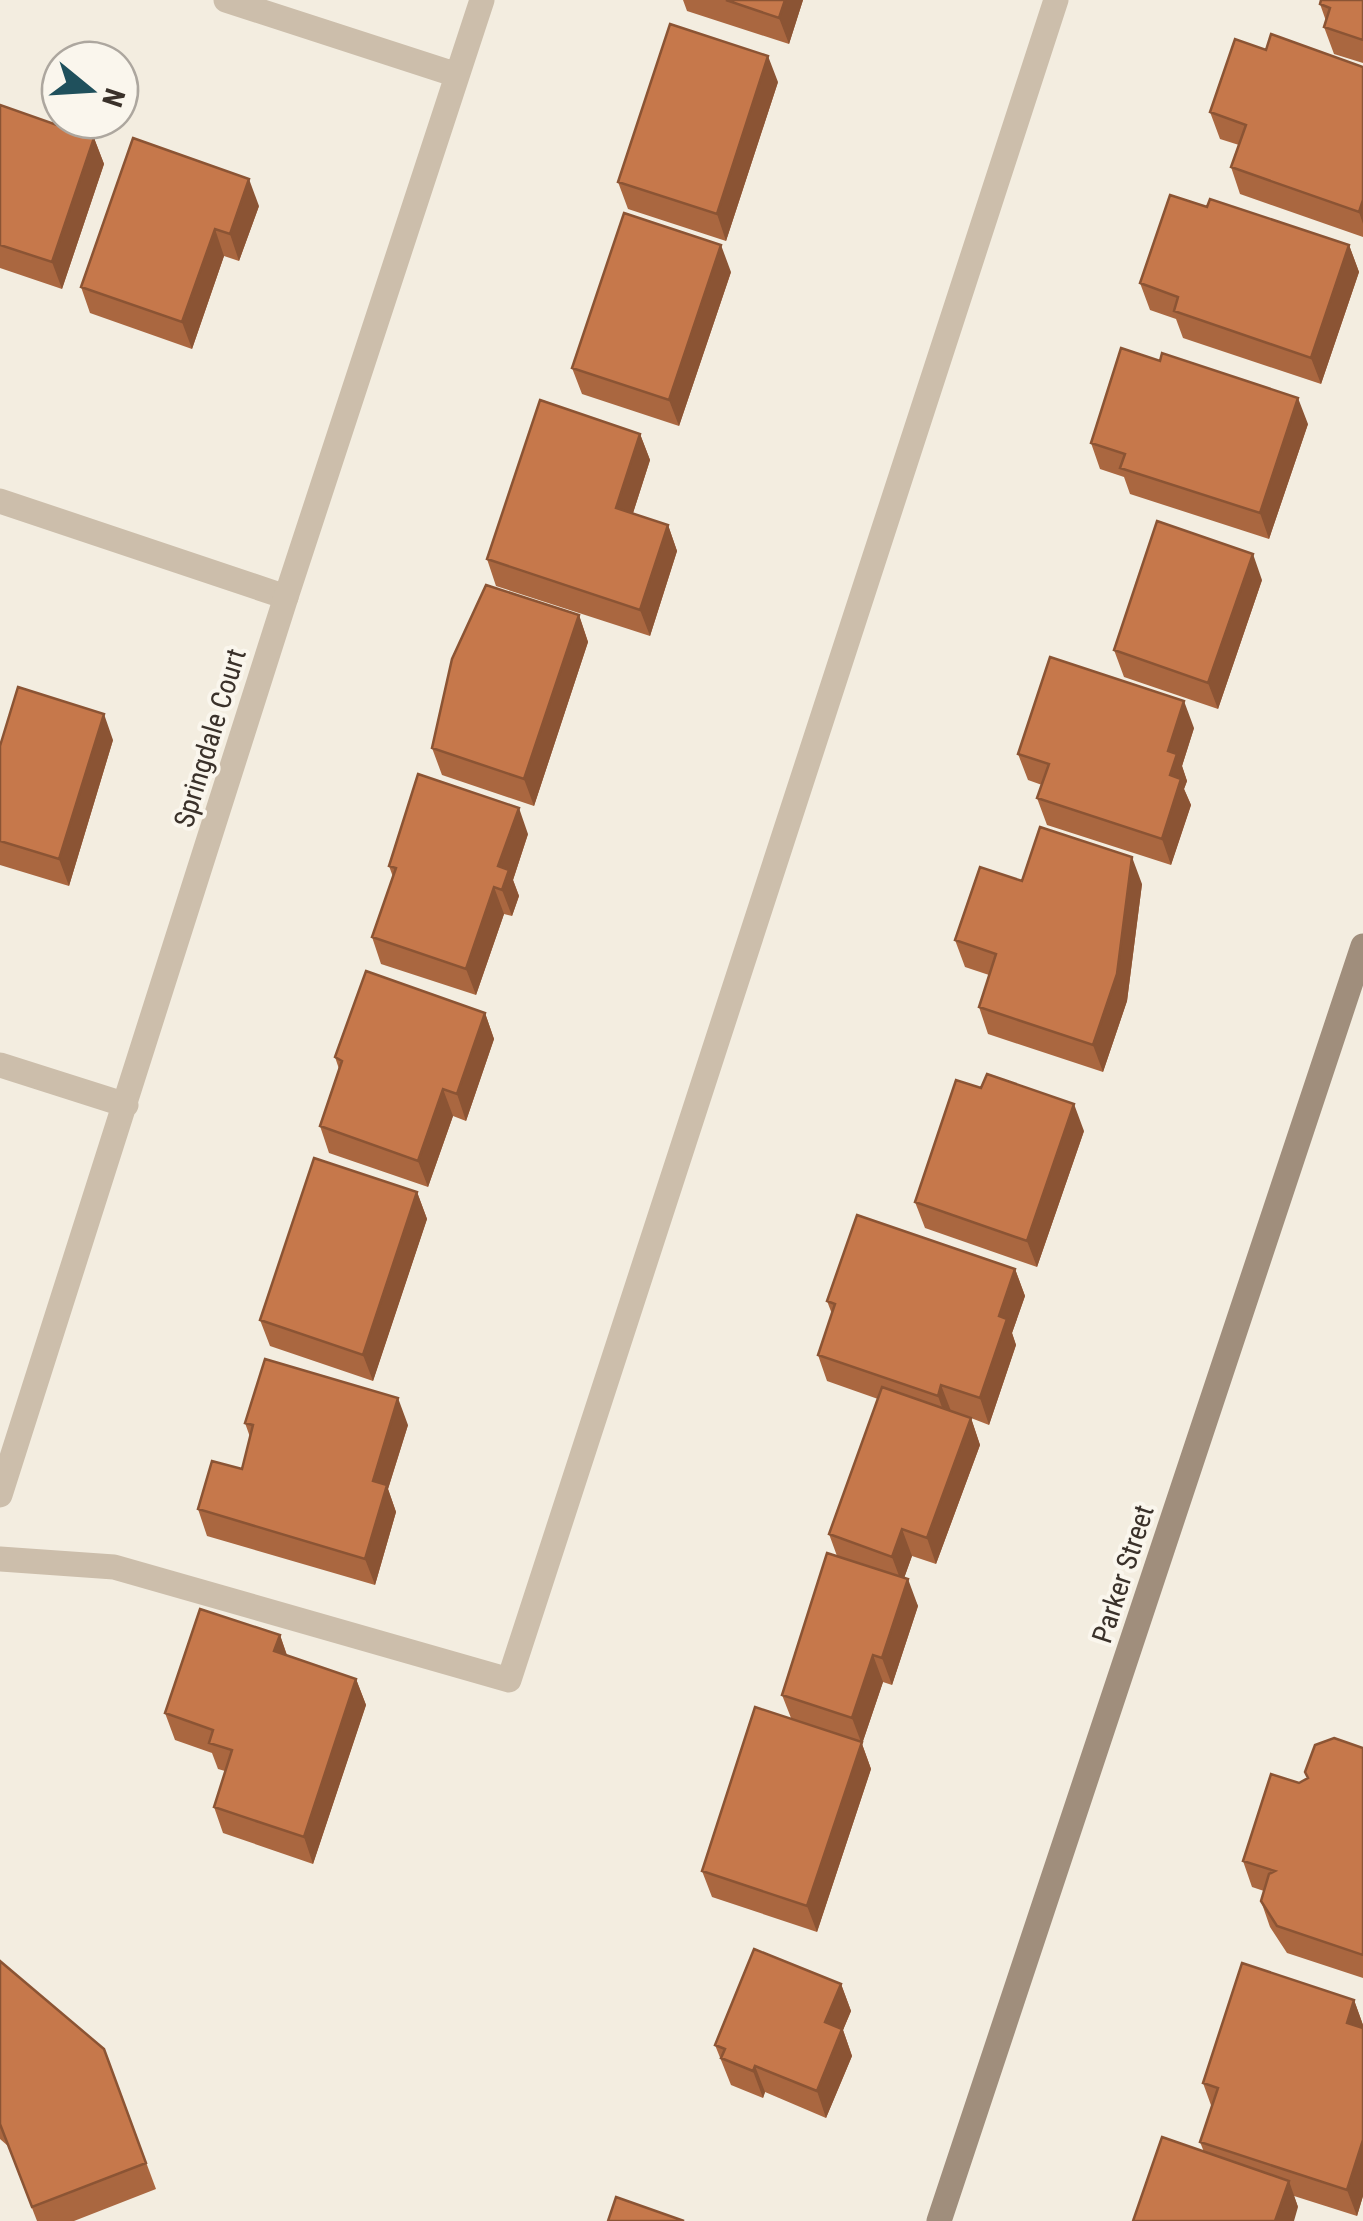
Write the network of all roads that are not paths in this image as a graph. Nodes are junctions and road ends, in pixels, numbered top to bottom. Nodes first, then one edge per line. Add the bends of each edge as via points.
1 (226, 0) edge
2 (482, 0) edge
3 (1056, 0) edge
4 (457, 74) junction
5 (0, 501) edge
6 (286, 597) junction
7 (1363, 946) edge
8 (0, 1066) edge
9 (126, 1105) junction
10 (0, 1496) edge
11 (0, 1559) edge
12 (939, 2221) edge

1 - 4 street
2 - 4 street, Springdale Court
3 - 11 street via 509,1680 114,1567
4 - 6 street, Springdale Court
5 - 6 street
6 - 9 street, Springdale Court
7 - 12 street, Parker Street
8 - 9 street
9 - 10 street, Springdale Court

